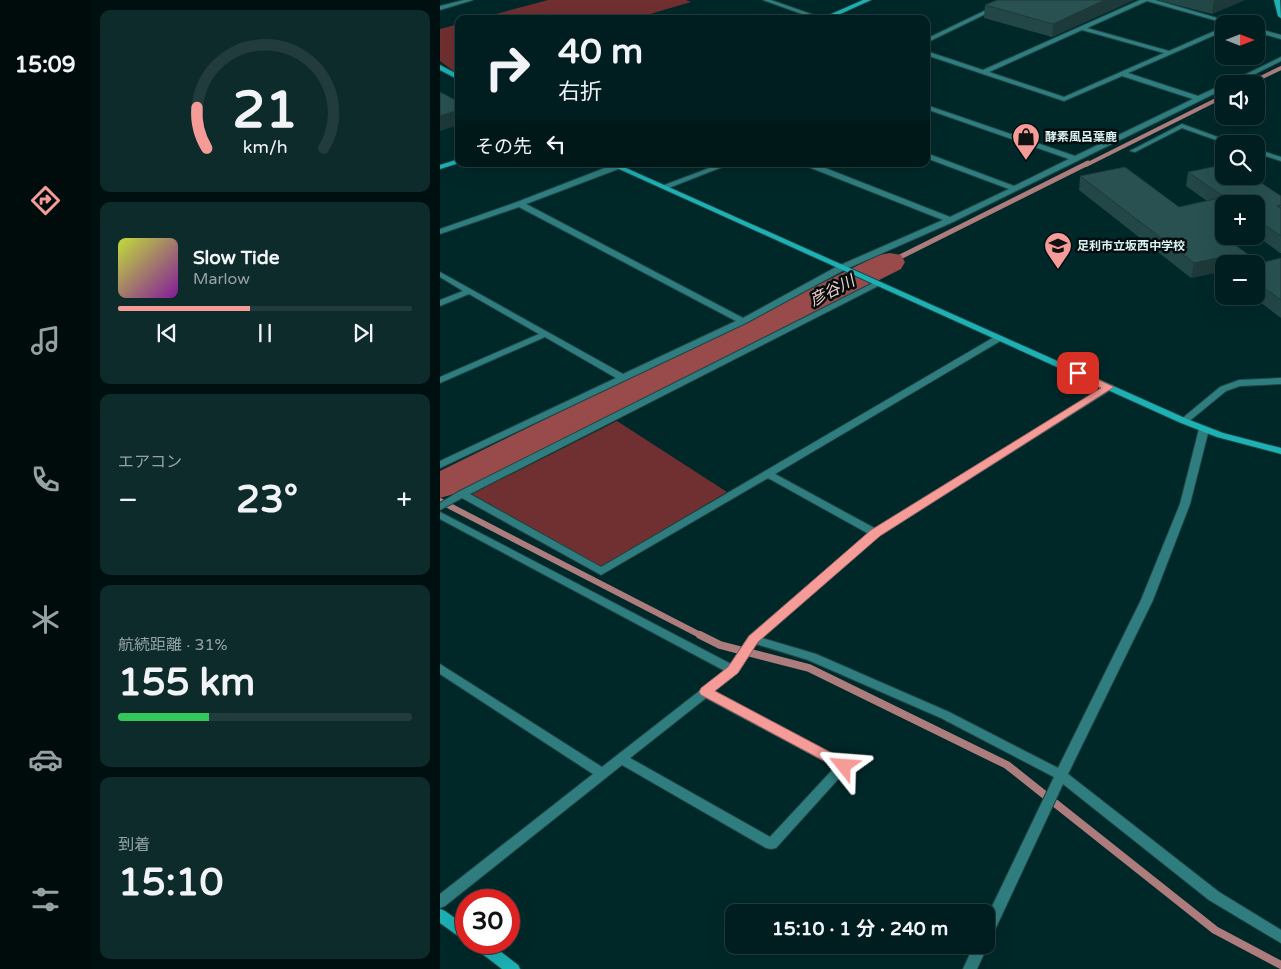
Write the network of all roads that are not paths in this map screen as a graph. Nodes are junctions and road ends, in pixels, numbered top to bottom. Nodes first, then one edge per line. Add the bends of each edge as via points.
1 (470, 0) edge
2 (766, 0) edge
3 (868, 0) edge
4 (1011, 0) edge
5 (1147, 0) edge
6 (1277, 0) edge
7 (440, 8) edge
8 (810, 15) edge
9 (832, 15) edge
10 (1281, 16) edge
11 (1215, 19) edge
12 (1082, 28) junction
13 (1215, 32) edge
14 (1265, 33) edge
15 (1281, 37) edge
16 (930, 39) edge
17 (1170, 53) junction
18 (930, 54) edge
19 (1281, 59) edge
20 (440, 67) edge
21 (983, 72) junction
22 (1124, 74) junction
23 (1247, 75) edge
24 (455, 76) edge
25 (1215, 90) edge
26 (1198, 98) junction
27 (930, 107) edge
28 (1215, 137) edge
29 (1133, 151) dead end
30 (1265, 154) edge
31 (930, 156) edge
32 (1073, 158) junction
33 (1281, 159) edge
34 (455, 162) edge
35 (440, 167) edge
36 (610, 167) edge
37 (619, 167) edge
38 (718, 167) edge
39 (817, 167) edge
40 (663, 187) junction
41 (1014, 188) junction
42 (520, 204) junction
43 (950, 220) junction
44 (440, 232) edge
45 (845, 270) junction
46 (440, 274) edge
47 (878, 284) junction
48 (470, 291) junction
49 (440, 303) edge
50 (743, 320) junction
51 (546, 334) junction
52 (999, 338) junction
53 (623, 378) junction
54 (440, 380) edge
55 (1281, 381) edge
56 (1109, 387) junction
57 (1184, 421) junction
58 (1204, 429) junction
59 (1281, 451) edge
60 (440, 465) edge
61 (767, 474) junction
62 (462, 494) junction
63 (440, 507) edge
64 (440, 515) edge
65 (876, 533) junction
66 (753, 639) junction
67 (440, 668) edge
68 (733, 670) junction
69 (705, 692) junction
70 (621, 759) junction
71 (602, 773) junction
72 (1061, 775) junction
73 (440, 902) edge
74 (440, 915) edge
75 (995, 915) edge
76 (455, 926) edge
77 (1281, 937) edge
78 (493, 954) edge
79 (977, 954) edge
80 (513, 969) edge
81 (970, 969) edge

1 - 7 street
2 - 8 street
3 - 9 street
4 - 16 street
5 - 11 street
5 - 12 street
6 - 10 street
12 - 17 street
12 - 21 street
13 - 17 street
14 - 15 street
17 - 22 street
18 - 21 street
19 - 23 street
20 - 24 street
21 - 22 street via 1064,99
22 - 26 street
25 - 26 street
26 - 32 street
27 - 32 street
28 - 29 street via 1182,126
30 - 33 street
31 - 41 street
32 - 41 street
34 - 35 street
36 - 42 street
37 - 40 street
38 - 40 street
39 - 43 street
40 - 45 street
41 - 43 street
42 - 44 street
42 - 50 street
43 - 45 street
45 - 47 street
45 - 50 street
46 - 48 street
47 - 52 street
47 - 62 street
48 - 49 street
48 - 51 street
50 - 53 street
51 - 53 street
51 - 54 street
52 - 56 street
52 - 61 street
53 - 60 street
55 - 57 street via 1239,383 1223,389
56 - 57 street
56 - 65 street
57 - 58 street
58 - 59 street
58 - 72 street via 1186,504 1153,586
61 - 62 street via 601,572
61 - 65 street
62 - 63 street
64 - 68 street
65 - 66 street
66 - 68 street
66 - 72 street via 812,657 945,715
67 - 71 street
68 - 69 street
69 - 70 street
69 - 70 street via 844,766 771,844
70 - 71 street
71 - 73 street
72 - 75 street
72 - 77 street via 1214,896
74 - 76 street
78 - 80 street
79 - 81 street

